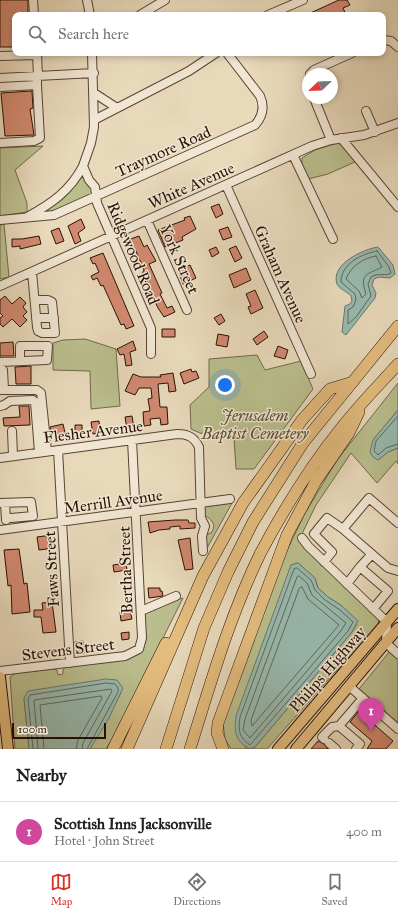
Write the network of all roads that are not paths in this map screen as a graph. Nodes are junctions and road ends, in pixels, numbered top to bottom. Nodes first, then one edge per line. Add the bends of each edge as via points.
1 (33, 0) edge
2 (87, 0) edge
3 (165, 0) edge
4 (303, 0) edge
5 (34, 12) edge
6 (89, 12) edge
7 (145, 12) edge
8 (275, 12) edge
9 (386, 40) edge
10 (398, 47) edge
11 (12, 55) edge
12 (0, 56) edge
13 (37, 56) edge
14 (92, 56) edge
15 (212, 56) edge
16 (229, 56) edge
17 (345, 56) edge
18 (318, 68) edge
19 (94, 73) junction
20 (0, 78) edge
21 (38, 80) junction
22 (0, 87) edge
23 (94, 93) junction
24 (316, 104) edge
25 (117, 108) junction
26 (366, 111) dead end
27 (94, 120) junction
28 (398, 123) edge
29 (374, 132) junction
30 (341, 138) junction
31 (331, 140) junction
32 (0, 143) edge
33 (293, 155) junction
34 (83, 166) junction
35 (226, 185) junction
36 (394, 196) edge
37 (96, 197) junction
38 (398, 207) edge
39 (24, 219) junction
40 (0, 220) edge
41 (147, 220) junction
42 (112, 236) junction
43 (333, 239) dead end
44 (32, 272) junction
45 (0, 286) edge
46 (35, 300) junction
47 (186, 310) dead end
48 (36, 318) junction
49 (54, 318) junction
50 (398, 326) edge
51 (151, 354) dead end
52 (20, 361) dead end
53 (0, 362) edge
54 (398, 364) edge
55 (0, 370) edge
56 (311, 374) dead end
57 (353, 382) junction
58 (2, 390) edge
59 (364, 401) junction
60 (0, 406) edge
61 (12, 431) dead end
62 (132, 440) junction
63 (58, 450) junction
64 (43, 452) junction
65 (13, 456) junction
66 (0, 458) edge
67 (230, 499) dead end
68 (2, 503) edge
69 (200, 504) junction
70 (137, 512) junction
71 (33, 516) junction
72 (63, 522) junction
73 (398, 523) edge
74 (33, 526) junction
75 (343, 529) junction
76 (0, 530) edge
77 (302, 538) dead end
78 (203, 550) dead end
79 (372, 554) junction
80 (324, 562) junction
81 (360, 567) junction
82 (398, 572) edge
83 (203, 576) junction
84 (347, 584) junction
85 (176, 596) dead end
86 (373, 609) junction
87 (398, 609) edge
88 (141, 611) junction
89 (387, 622) junction
90 (398, 628) edge
91 (386, 643) junction
92 (139, 649) joint
93 (398, 654) edge
94 (70, 664) junction
95 (0, 671) edge
96 (0, 677) edge
97 (350, 686) junction
98 (363, 698) junction
99 (339, 726) junction
100 (398, 729) edge
101 (330, 744) edge
102 (8, 749) edge
103 (113, 749) edge
104 (127, 749) edge
105 (166, 749) edge
106 (190, 749) edge
107 (223, 749) edge
108 (278, 749) edge
109 (296, 749) edge
110 (356, 749) edge

1 - 5 street
2 - 6 street
3 - 7 street
4 - 8 street
9 - 10 street
11 - 12 street
13 - 21 street
14 - 19 street
15 - 25 street via 189,72
16 - 37 street, Traymore Road via 260,96 263,108 255,125
17 - 18 street
19 - 21 street
19 - 23 street
20 - 21 street
21 - 22 street
21 - 32 street via 40,138 34,142
23 - 25 street
23 - 27 street
24 - 31 street
25 - 27 street
26 - 29 street
27 - 34 street via 91,142
28 - 29 street, White Avenue
29 - 30 street, White Avenue
30 - 31 street, White Avenue
30 - 36 street
31 - 33 street, White Avenue
33 - 35 street, White Avenue
33 - 43 street
34 - 37 street, Ridgewood Road via 95,188
34 - 39 street via 73,183 59,198
35 - 41 street, White Avenue
35 - 56 street, Graham Avenue
36 - 38 street
37 - 39 street, Traymore Road via 54,215
37 - 42 street, Ridgewood Road
39 - 40 street, Traymore Road
41 - 42 street, White Avenue
41 - 47 street, York Street
42 - 44 street, White Avenue
42 - 51 street, Ridgewood Road via 151,328
44 - 45 street, White Avenue
44 - 46 street
46 - 48 street
46 - 49 street via 52,302
48 - 49 street
48 - 49 street via 38,331 55,333
50 - 57 highway
52 - 53 street
54 - 59 highway
55 - 58 street via 3,370
57 - 83 highway via 330,389 302,420 244,503
57 - 105 highway via 303,443 243,541 204,628
58 - 64 street via 37,390 41,393
59 - 106 highway via 315,464 262,552 228,630
59 - 107 highway via 349,433 299,511 279,555 218,723 217,733
60 - 64 street via 10,401 35,402
61 - 65 street
62 - 63 street, Flesher Avenue
62 - 69 street, Flesher Avenue via 177,434 190,436 195,440 199,447
62 - 70 street, Bertha Street
63 - 64 street, Flesher Avenue
63 - 72 street, Faws Street
64 - 65 street, Flesher Avenue
65 - 66 street, Flesher Avenue
67 - 69 street, Merrill Avenue
68 - 71 street via 9,519
68 - 71 street via 31,502
69 - 70 street, Merrill Avenue
69 - 78 street via 201,518 205,526 202,536
70 - 72 street, Merrill Avenue
70 - 88 street, Bertha Street
71 - 74 street
72 - 74 street, Merrill Avenue
72 - 94 street, Faws Street
73 - 75 street via 369,498
74 - 76 street, Merrill Avenue
75 - 79 street
75 - 80 street via 327,518 314,534 332,552
77 - 80 street
79 - 81 street
79 - 82 street via 388,568
80 - 84 street
81 - 84 street
81 - 86 street via 388,591
83 - 103 highway via 184,607
83 - 104 highway
84 - 86 street
85 - 88 street
86 - 89 street
87 - 89 main road, Philips Highway
88 - 92 street, Bertha Street via 142,638
89 - 91 street
89 - 108 main road, Philips Highway
90 - 91 main road, Philips Highway
91 - 93 street
91 - 97 main road, Philips Highway
92 - 94 street, Stevens Street via 125,656
94 - 95 street, Stevens Street
96 - 102 main road
97 - 98 street
97 - 109 main road, Philips Highway
98 - 99 street
98 - 100 street
99 - 101 street via 332,727 322,737
99 - 110 street via 360,744

